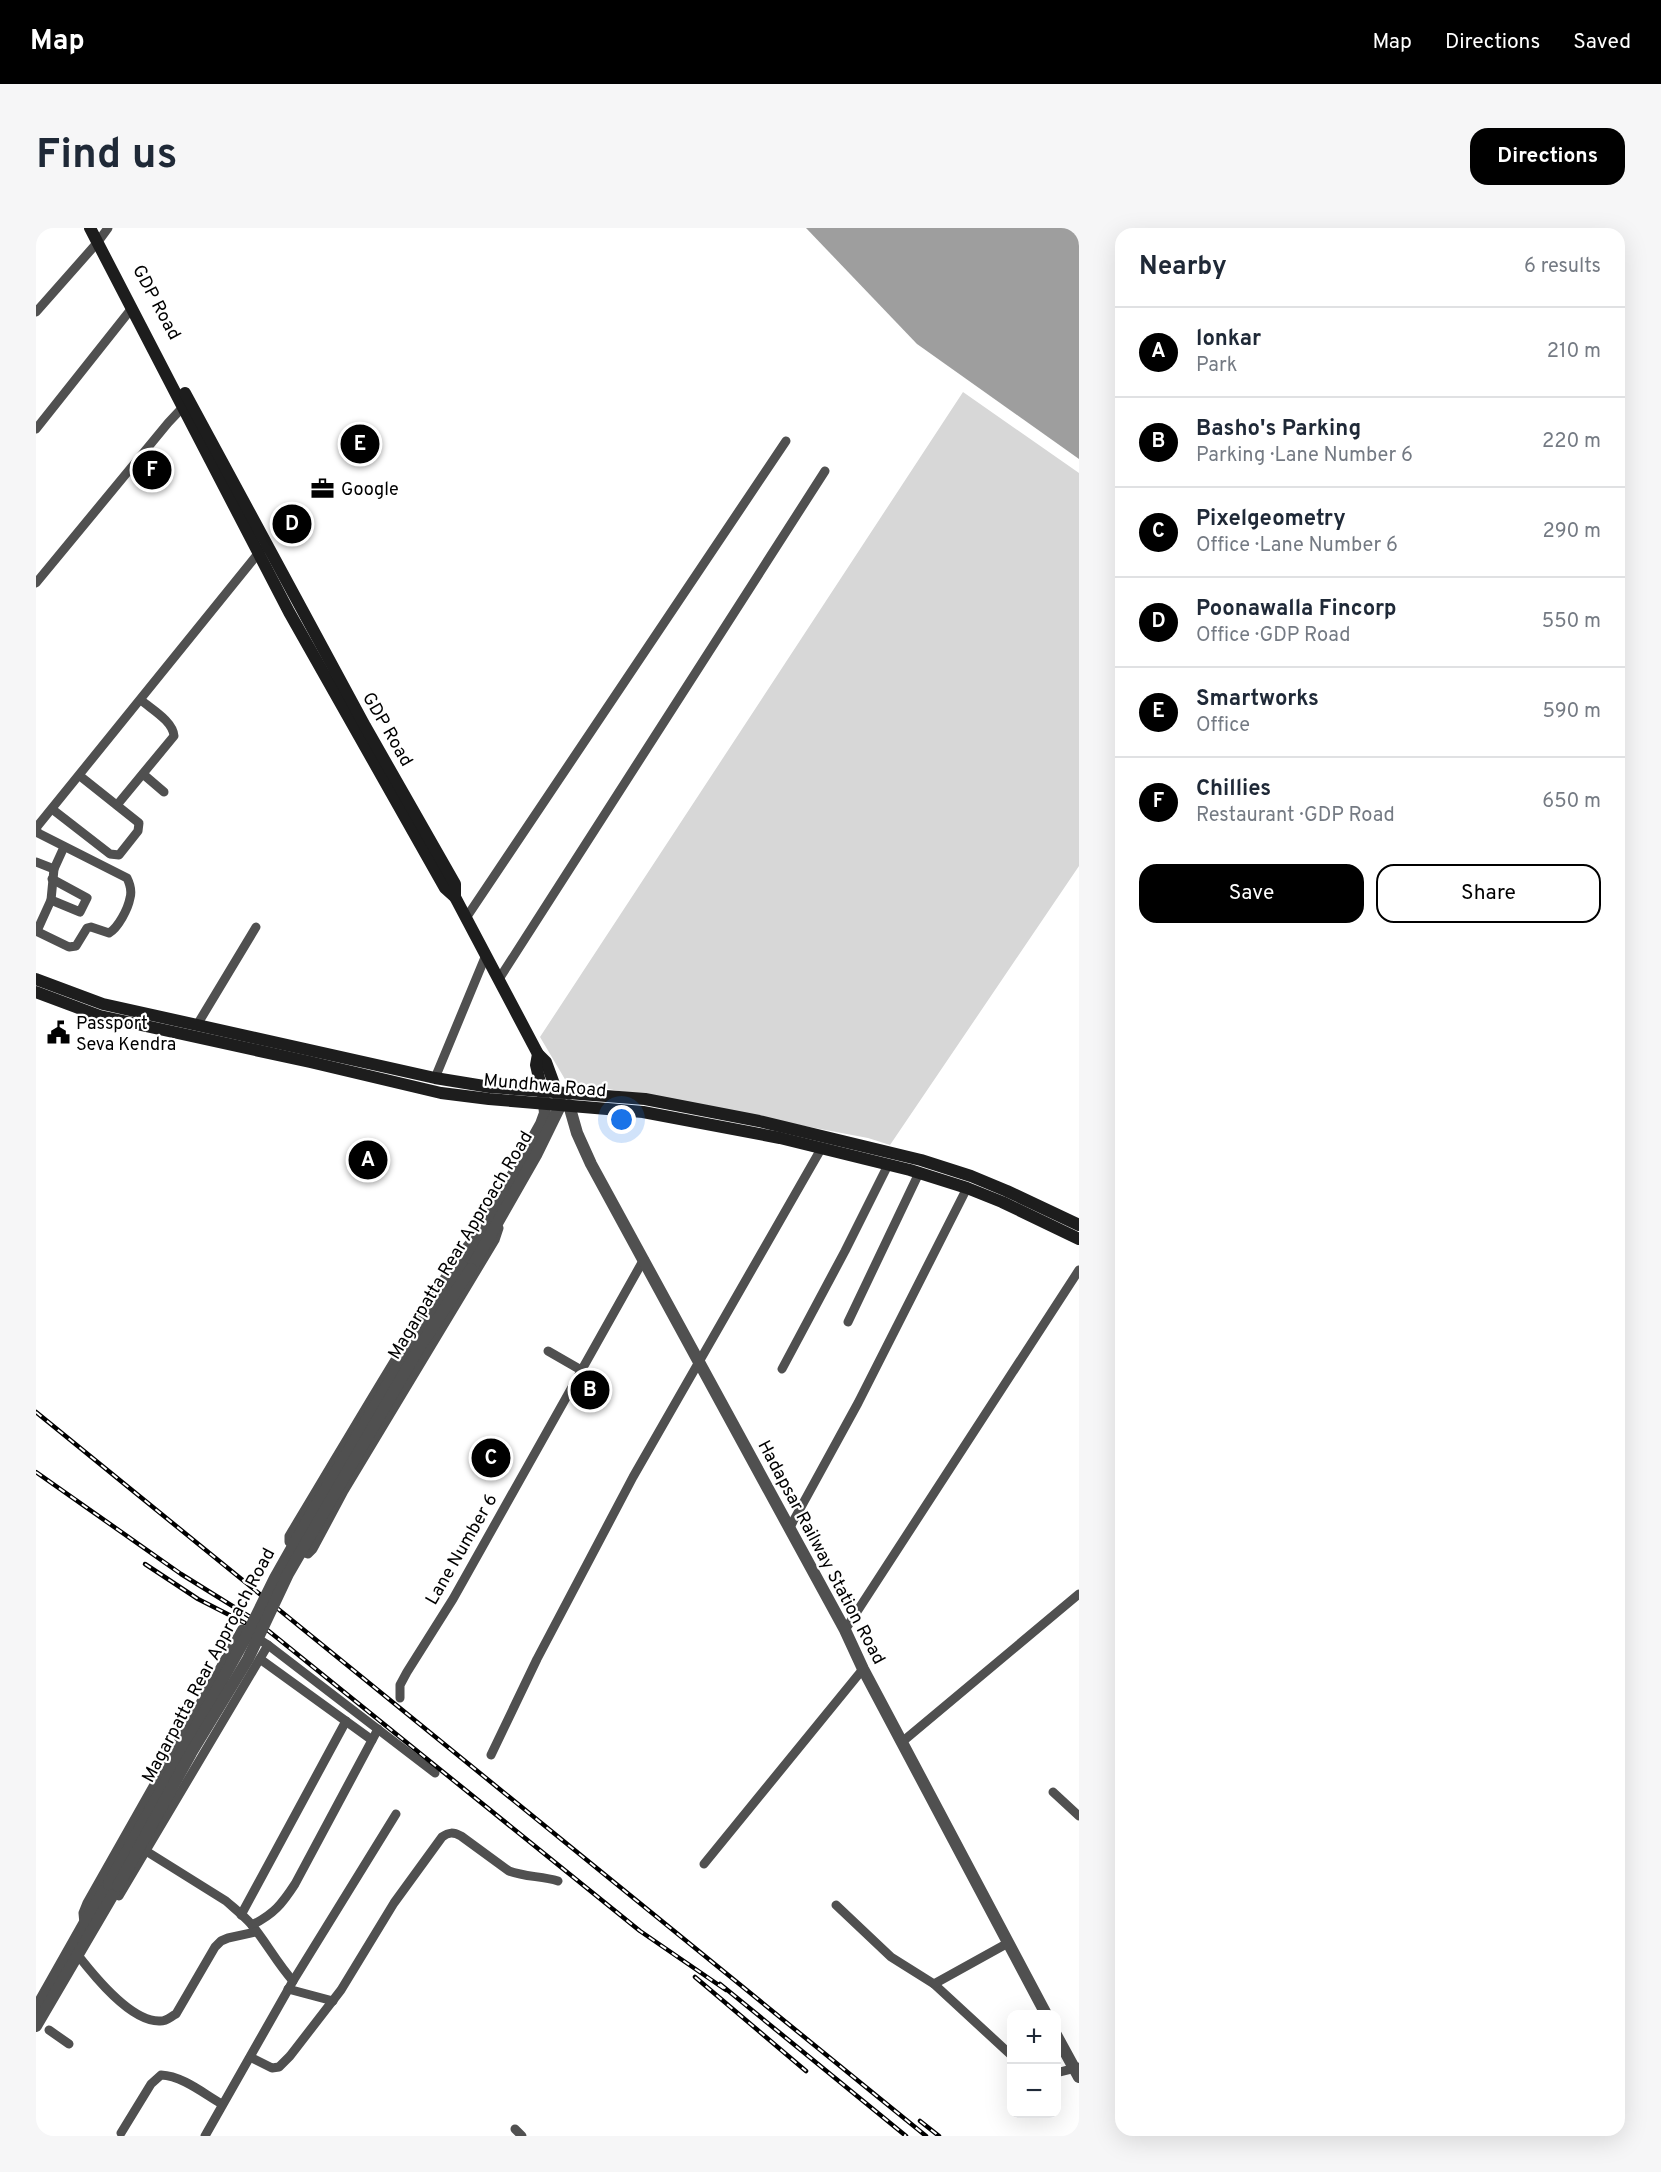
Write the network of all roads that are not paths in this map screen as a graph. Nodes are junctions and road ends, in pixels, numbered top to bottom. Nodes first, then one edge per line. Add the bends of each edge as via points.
1 (90, 228) edge
2 (101, 234) edge
3 (132, 308) junction
4 (36, 312) edge
5 (183, 407) junction
6 (36, 429) edge
7 (786, 441) dead end
8 (825, 471) dead end
9 (264, 548) junction
10 (36, 583) edge
11 (141, 700) junction
12 (143, 774) junction
13 (80, 776) junction
14 (164, 792) dead end
15 (117, 805) junction
16 (52, 809) junction
17 (36, 827) edge
18 (64, 847) junction
19 (36, 862) edge
20 (53, 874) junction
21 (51, 900) junction
22 (466, 918) junction
23 (256, 927) dead end
24 (37, 931) edge
25 (486, 955) junction
26 (36, 979) edge
27 (499, 979) junction
28 (36, 992) edge
29 (101, 1010) junction
30 (197, 1024) junction
31 (538, 1054) junction
32 (358, 1068) junction
33 (435, 1078) junction
34 (544, 1097) junction
35 (562, 1100) junction
36 (821, 1149) junction
37 (888, 1165) junction
38 (914, 1167) junction
39 (967, 1188) junction
40 (502, 1214) junction
41 (1079, 1225) edge
42 (482, 1230) junction
43 (1079, 1239) edge
44 (644, 1260) junction
45 (466, 1267) junction
46 (1079, 1270) edge
47 (848, 1322) dead end
48 (548, 1351) dead end
49 (700, 1360) junction
50 (782, 1369) dead end
51 (580, 1370) junction
52 (789, 1529) junction
53 (1079, 1594) edge
54 (845, 1630) junction
55 (267, 1645) junction
56 (260, 1659) junction
57 (864, 1669) junction
58 (400, 1698) dead end
59 (346, 1721) junction
60 (378, 1729) junction
61 (372, 1740) junction
62 (902, 1742) junction
63 (491, 1755) dead end
64 (435, 1773) dead end
65 (1053, 1792) dead end
66 (396, 1814) dead end
67 (1079, 1816) edge
68 (146, 1851) junction
69 (704, 1864) dead end
70 (558, 1881) dead end
71 (837, 1905) dead end
72 (241, 1915) junction
73 (254, 1928) junction
74 (86, 1929) junction
75 (1008, 1943) junction
76 (77, 1954) junction
77 (934, 1984) junction
78 (291, 1985) junction
79 (333, 2001) junction
80 (36, 2010) edge
81 (1044, 2010) edge
82 (36, 2026) edge
83 (49, 2030) dead end
84 (69, 2044) dead end
85 (1061, 2044) edge
86 (1007, 2051) edge
87 (254, 2059) dead end
88 (1077, 2071) edge
89 (1061, 2073) edge
90 (222, 2104) junction
91 (121, 2133) dead end
92 (205, 2136) edge

1 - 2 main road
2 - 3 main road
2 - 4 street
2 - 9 main road, GDP Road
3 - 5 main road
3 - 6 street
5 - 9 main road via 206,454
5 - 10 street
7 - 22 street
8 - 27 street
9 - 11 street
9 - 22 main road, GDP Road via 455,884 455,897
11 - 12 street via 174,731 172,740
11 - 13 street
12 - 14 street
12 - 15 street
13 - 15 street
13 - 16 street
15 - 16 street via 140,827 119,855 114,856
16 - 17 street
17 - 18 street
18 - 20 street
18 - 24 street via 123,875 130,885 131,897 114,930 109,933 87,928 76,946 69,947
19 - 20 street
20 - 21 street
20 - 21 street via 87,898 80,912
21 - 24 street
22 - 25 main road, GDP Road
23 - 30 street
25 - 27 main road, GDP Road
25 - 33 street
26 - 29 main road, Mundhwa Road
27 - 31 main road, GDP Road
28 - 29 main road, Mundhwa Road
29 - 30 main road, Mundhwa Road
29 - 32 main road, Mundhwa Road via 310,1062
30 - 32 main road, Mundhwa Road
31 - 34 main road, Magarpatta Rear Approach Road via 536,1065
31 - 35 main road via 546,1062
32 - 33 main road, Mundhwa Road
32 - 34 main road, Mundhwa Road via 441,1093 489,1100
33 - 34 main road, Mundhwa Road
34 - 35 main road, Mundhwa Road
34 - 42 street, Magarpatta Rear Approach Road via 541,1124
35 - 36 main road, Mundhwa Road via 675,1117
35 - 38 main road, Mundhwa Road via 645,1100 699,1109
35 - 40 street, Magarpatta Rear Approach Road
35 - 44 street, Hadapsar Railway Station Road via 591,1164
36 - 37 main road, Mundhwa Road
36 - 49 street
37 - 38 main road, Mundhwa Road
37 - 50 street
38 - 39 main road, Mundhwa Road
38 - 41 main road, Mundhwa Road via 980,1180
38 - 47 street
39 - 43 main road, Mundhwa Road
39 - 52 street
40 - 42 street via 495,1240 308,1554 289,1542 289,1536 465,1246
40 - 45 street, Magarpatta Rear Approach Road
42 - 45 street, Magarpatta Rear Approach Road
44 - 49 street, Hadapsar Railway Station Road
44 - 51 street, Lane Number 6
45 - 74 street, Magarpatta Rear Approach Road, bridge via 412,1343 314,1509
46 - 54 street
48 - 51 street
49 - 52 street, Hadapsar Railway Station Road
49 - 63 street via 633,1477
51 - 58 street, Lane Number 6 via 453,1599 407,1672 400,1685
52 - 54 street, Hadapsar Railway Station Road
53 - 62 street
54 - 57 street, Hadapsar Railway Station Road
55 - 56 street
55 - 60 street
55 - 74 street via 245,1630 240,1632 87,1903 83,1913
56 - 59 street
56 - 68 street
57 - 62 street, Hadapsar Railway Station Road
57 - 69 street
59 - 61 street
59 - 72 street
60 - 61 street
60 - 64 street
61 - 73 street via 295,1884 281,1905
62 - 75 street, Hadapsar Railway Station Road
65 - 67 street
66 - 78 street
68 - 72 street
68 - 74 street via 98,1926
70 - 79 street via 509,1871 461,1836 442,1836 394,1903
71 - 77 street via 891,1957
72 - 73 street
73 - 76 street via 221,1941 176,2014 157,2022 136,2013 111,1992
73 - 78 street
74 - 76 street, Magarpatta Rear Approach Road
74 - 80 street, Magarpatta Rear Approach Road
75 - 77 street
75 - 81 street, Hadapsar Railway Station Road
76 - 82 street, Magarpatta Rear Approach Road
77 - 86 street
78 - 79 street
78 - 90 street
79 - 87 street via 279,2067 272,2068
83 - 84 street
85 - 88 street
88 - 89 street
90 - 91 street via 161,2074
90 - 92 street

